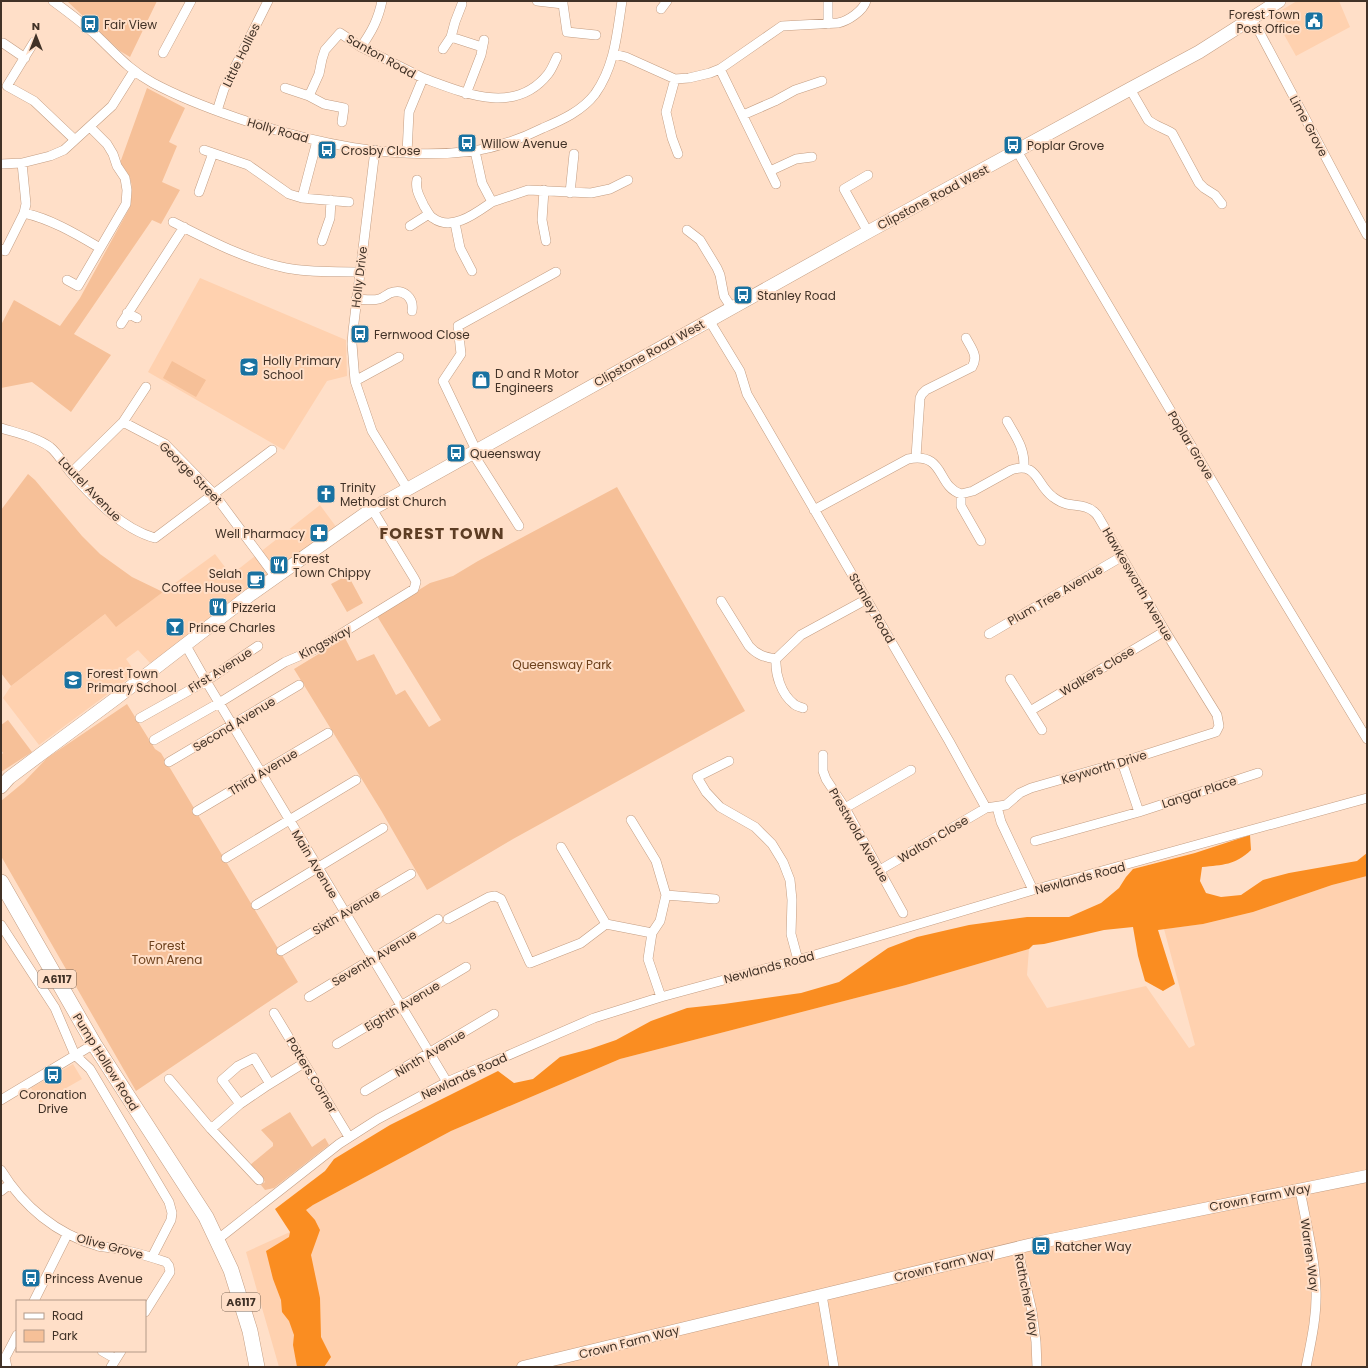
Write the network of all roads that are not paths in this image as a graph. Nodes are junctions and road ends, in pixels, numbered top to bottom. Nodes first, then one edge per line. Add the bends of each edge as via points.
1 (53, 1) edge
2 (191, 1) edge
3 (268, 1) edge
4 (382, 1) edge
5 (537, 1) edge
6 (622, 1) edge
7 (667, 1) edge
8 (828, 1) edge
9 (866, 1) edge
10 (1279, 1) edge
11 (563, 2) edge
12 (462, 4) dead end
13 (661, 9) dead end
14 (1252, 18) junction
15 (828, 24) junction
16 (596, 35) dead end
17 (451, 37) junction
18 (34, 42) dead end
19 (3, 43) dead end
20 (361, 47) junction
21 (443, 49) dead end
22 (163, 53) dead end
23 (614, 54) junction
24 (25, 58) junction
25 (557, 58) dead end
26 (720, 69) junction
27 (134, 71) junction
28 (422, 78) junction
29 (674, 79) junction
30 (822, 81) dead end
31 (285, 88) dead end
32 (1130, 89) junction
33 (466, 94) junction
34 (309, 96) junction
35 (217, 111) junction
36 (743, 116) junction
37 (342, 122) dead end
38 (90, 127) junction
39 (74, 139) junction
40 (317, 141) junction
41 (204, 150) dead end
42 (375, 150) junction
43 (474, 150) junction
44 (1017, 151) junction
45 (213, 153) junction
46 (407, 153) junction
47 (574, 154) dead end
48 (678, 154) dead end
49 (812, 157) dead end
50 (22, 163) junction
51 (1, 164) edge
52 (770, 171) junction
53 (868, 175) dead end
54 (417, 180) dead end
55 (628, 180) dead end
56 (776, 184) dead end
57 (544, 190) junction
58 (199, 192) dead end
59 (570, 193) junction
60 (302, 198) junction
61 (331, 200) junction
62 (349, 202) dead end
63 (492, 202) junction
64 (1222, 204) dead end
65 (24, 213) junction
66 (429, 214) junction
67 (173, 222) dead end
68 (455, 223) junction
69 (410, 226) dead end
70 (184, 227) junction
71 (687, 230) dead end
72 (868, 232) junction
73 (1367, 235) edge
74 (546, 241) dead end
75 (322, 242) dead end
76 (100, 248) junction
77 (3, 250) edge
78 (472, 271) dead end
79 (359, 272) junction
80 (556, 272) dead end
81 (67, 280) dead end
82 (356, 299) junction
83 (731, 307) junction
84 (412, 311) dead end
85 (127, 312) junction
86 (137, 318) dead end
87 (709, 320) junction
88 (121, 324) dead end
89 (966, 338) dead end
90 (399, 357) dead end
91 (355, 381) junction
92 (146, 387) dead end
93 (1007, 421) dead end
94 (123, 422) junction
95 (1, 428) edge
96 (272, 450) dead end
97 (474, 451) junction
98 (916, 457) junction
99 (1024, 468) junction
100 (71, 473) junction
101 (407, 488) junction
102 (214, 494) junction
103 (961, 494) junction
104 (372, 509) junction
105 (814, 510) junction
106 (519, 526) dead end
107 (981, 541) dead end
108 (1121, 557) junction
109 (275, 576) junction
110 (867, 599) junction
111 (721, 601) dead end
112 (1165, 631) junction
113 (989, 634) dead end
114 (186, 644) junction
115 (258, 646) dead end
116 (776, 659) junction
117 (1010, 679) dead end
118 (206, 681) junction
119 (299, 685) dead end
120 (219, 704) junction
121 (803, 708) dead end
122 (1030, 711) junction
123 (140, 718) dead end
124 (232, 725) junction
125 (1042, 730) dead end
126 (1216, 732) joint
127 (328, 733) dead end
128 (1367, 739) edge
129 (154, 740) dead end
130 (823, 755) dead end
131 (729, 761) dead end
132 (169, 762) dead end
133 (1122, 762) junction
134 (911, 770) dead end
135 (1258, 773) dead end
136 (261, 774) junction
137 (356, 780) dead end
138 (4, 782) edge
139 (1367, 798) edge
140 (997, 807) junction
141 (846, 808) junction
142 (986, 808) junction
143 (197, 811) dead end
144 (1140, 812) junction
145 (289, 820) junction
146 (631, 820) dead end
147 (384, 828) dead end
148 (1034, 841) dead end
149 (561, 847) dead end
150 (226, 858) dead end
151 (317, 867) junction
152 (880, 870) junction
153 (411, 874) dead end
154 (1, 882) edge
155 (1033, 890) junction
156 (666, 895) junction
157 (715, 899) dead end
158 (256, 905) dead end
159 (345, 912) junction
160 (903, 913) dead end
161 (448, 919) dead end
162 (438, 920) dead end
163 (606, 924) junction
164 (1, 925) edge
165 (652, 933) junction
166 (281, 951) dead end
167 (373, 958) junction
168 (798, 960) junction
169 (466, 967) dead end
170 (309, 997) dead end
171 (661, 997) junction
172 (402, 1007) junction
173 (274, 1013) dead end
174 (494, 1014) dead end
175 (94, 1044) junction
176 (337, 1044) dead end
177 (430, 1053) junction
178 (75, 1055) junction
179 (304, 1063) junction
180 (168, 1079) dead end
181 (447, 1082) junction
182 (270, 1084) junction
183 (365, 1091) dead end
184 (1, 1100) edge
185 (240, 1104) junction
186 (211, 1129) junction
187 (349, 1137) junction
188 (1, 1170) edge
189 (1367, 1176) edge
190 (259, 1180) dead end
191 (10, 1184) junction
192 (1300, 1190) junction
193 (1, 1191) edge
194 (67, 1235) junction
195 (217, 1240) junction
196 (1017, 1247) junction
197 (152, 1257) junction
198 (822, 1295) junction
199 (34, 1300) edge
200 (146, 1310) edge
201 (16, 1337) edge
202 (104, 1352) edge
203 (116, 1359) edge
204 (5, 1360) edge
205 (258, 1367) edge
206 (523, 1367) edge
207 (834, 1367) edge
208 (1037, 1367) edge
209 (1306, 1367) edge

1 - 27 street, Holly Road via 74,16
2 - 22 street
3 - 35 street, Little Hollies via 224,89
4 - 20 street via 374,27
5 - 11 street
6 - 23 street, Holly Road
7 - 13 street
8 - 15 street
9 - 15 street via 864,7 845,22
10 - 14 main road, Clipstone Road West
11 - 16 street via 567,32
12 - 17 street
14 - 32 main road, Clipstone Road West via 1199,52
14 - 73 street, Lime Grove
15 - 26 street via 782,26
17 - 21 street
17 - 33 street via 483,44
18 - 24 street
19 - 24 street
20 - 28 street, Santon Road
20 - 34 street, Santon Road via 340,33 325,50 319,74
23 - 29 street
23 - 43 street, Holly Road via 605,78 594,95 579,110 525,137 506,144
24 - 39 street via 8,86 34,101
25 - 33 street, Santon Road via 540,83 524,93 508,98 485,98
26 - 29 street via 689,78
26 - 36 street
27 - 35 street, Holly Road via 175,94
27 - 38 street via 112,106
28 - 33 street, Santon Road
28 - 46 street, Santon Road via 409,112
29 - 48 street via 666,112
30 - 36 street via 794,90
31 - 34 street
32 - 44 main road, Clipstone Road West
32 - 64 street via 1148,120 1172,134 1199,183
34 - 37 street via 324,104 344,108
35 - 40 street, Holly Road
36 - 52 street
38 - 39 street
38 - 76 street via 113,154 125,178 127,190 126,204
39 - 50 street via 64,150
40 - 42 street, Holly Road
40 - 60 street
41 - 45 street
42 - 46 street, Holly Road
42 - 79 street, Holly Drive
43 - 46 street, Holly Road
43 - 63 street via 482,183
44 - 72 main road, Clipstone Road West
44 - 128 street, Poplar Grove
45 - 58 street
45 - 60 street via 248,165 290,194
47 - 59 street
49 - 52 street via 796,159
50 - 51 street
50 - 65 street via 26,204
52 - 56 street
53 - 72 street via 844,189
54 - 66 street via 418,194
55 - 59 street via 598,192
57 - 59 street
57 - 63 street via 528,190
57 - 74 street via 542,220
60 - 61 street
61 - 62 street
61 - 75 street via 330,218
63 - 68 street via 468,218
65 - 76 street via 50,222
65 - 77 street
66 - 68 street via 441,223
66 - 69 street
67 - 70 street
68 - 78 street via 460,248
70 - 79 street via 268,264 298,270
70 - 85 street
71 - 83 street via 700,240 714,262 720,275 724,296
72 - 83 main road, Clipstone Road West
76 - 81 street via 78,286
79 - 82 street, Holly Drive
80 - 97 street via 458,326 461,354 444,381
82 - 84 street via 374,300 391,293 404,293 413,304
82 - 91 street, Holly Drive via 352,344
83 - 87 main road, Clipstone Road West
85 - 86 street
85 - 88 street
87 - 97 main road, Clipstone Road West
87 - 105 street, Stanley Road via 740,371 747,394
89 - 98 street via 976,356 972,367 926,390 920,398
90 - 91 street
91 - 101 street, Holly Drive via 372,431
92 - 94 street
93 - 99 street via 1022,448
94 - 100 street
94 - 102 street, George Street via 165,444
95 - 100 street, Laurel Avenue via 26,435 50,447
96 - 102 street, Laurel Avenue
97 - 101 main road, Clipstone Road West
97 - 106 street
98 - 103 street via 933,462 951,489
98 - 105 street via 902,461
99 - 103 street via 1011,470 973,491
99 - 108 street, Hawkesworth Avenue via 1035,473 1043,487 1058,500 1093,510
100 - 102 street, Laurel Avenue via 117,520 146,536 155,538
101 - 104 main road, Clipstone Road West
102 - 109 street, George Street
103 - 107 street via 961,506
104 - 109 main road, Clipstone Road West
104 - 120 street, Kingsway via 414,578 414,589 318,648 285,662
105 - 110 street, Stanley Road
108 - 112 street, Hawkesworth Avenue
108 - 113 street, Plum Tree Avenue
109 - 114 main road, Clipstone Road West
110 - 116 street via 801,635
110 - 142 street, Stanley Road
111 - 116 street via 749,646 764,657
112 - 122 street, Walkers Close
112 - 126 street, Hawkesworth Avenue via 1216,715
114 - 118 street, Main Avenue
114 - 138 main road, Clipstone Road West
115 - 118 street, First Avenue
116 - 121 street via 776,670 786,695 794,704
117 - 122 street
118 - 120 street, Main Avenue
118 - 123 street, First Avenue
119 - 124 street, Second Avenue
120 - 124 street, Main Avenue
120 - 129 street, Kingsway
122 - 125 street
124 - 132 street, Second Avenue
124 - 136 street, Main Avenue
126 - 133 street, Keyworth Drive
127 - 136 street, Third Avenue
130 - 141 street, Prestwold Avenue via 826,779
131 - 168 street via 697,777 720,807 755,827 772,844 783,862 790,880 791,934
133 - 140 street, Keyworth Drive via 1031,788 1020,793 1006,805
133 - 144 street
134 - 141 street
135 - 144 street, Langar Place
136 - 143 street, Third Avenue
136 - 145 street, Main Avenue
137 - 145 street
139 - 155 street, Newlands Road
140 - 142 street
140 - 155 street via 1001,822
141 - 152 street, Prestwold Avenue
142 - 152 street, Walton Close
144 - 148 street, Langar Place
145 - 150 street
145 - 151 street, Main Avenue
146 - 156 street via 656,861
147 - 151 street
149 - 163 street
151 - 158 street
151 - 159 street, Main Avenue
152 - 160 street, Prestwold Avenue
153 - 159 street, Sixth Avenue
154 - 175 main road, Pump Hollow Road / A6117
155 - 168 street, Newlands Road
156 - 157 street
156 - 165 street via 660,921
159 - 166 street, Sixth Avenue
159 - 167 street, Main Avenue
161 - 163 street via 489,897 501,899 530,963 581,943
162 - 167 street, Seventh Avenue
163 - 165 street
164 - 178 street, Pump Hollow Road via 55,1008
165 - 171 street via 648,959
167 - 170 street, Seventh Avenue
167 - 172 street, Main Avenue
168 - 171 street, Newlands Road
169 - 172 street, Eighth Avenue
171 - 181 street, Newlands Road via 594,1018
172 - 176 street, Eighth Avenue
172 - 177 street, Main Avenue
173 - 179 street, Potters Corner
174 - 177 street, Ninth Avenue
175 - 178 street
175 - 195 main road, Pump Hollow Road / A6117 via 192,1194
177 - 181 street, Main Avenue
177 - 183 street, Ninth Avenue
178 - 184 street
178 - 197 street, Pump Hollow Road via 90,1070 169,1202 171,1220
179 - 182 street
179 - 187 street, Potters Corner
180 - 186 street
181 - 187 street, Newlands Road
182 - 185 street
182 - 185 street via 254,1058 238,1066 222,1080
185 - 186 street
186 - 190 street
187 - 195 street, Newlands Road
188 - 191 street, Olive Grove
189 - 192 street, Crown Farm Way
191 - 193 street
191 - 194 street, Olive Grove via 34,1211
192 - 196 street, Crown Farm Way
192 - 209 street, Warren Way via 1316,1290 1315,1318
194 - 197 street, Olive Grove via 98,1246 128,1250
194 - 199 street
195 - 205 main road, A6117 via 231,1270
196 - 198 street, Crown Farm Way
196 - 208 street, Rathcher Way via 1032,1311
197 - 200 street, Olive Grove via 166,1262 170,1272
198 - 206 street, Crown Farm Way
198 - 207 street
201 - 204 street
202 - 203 street

